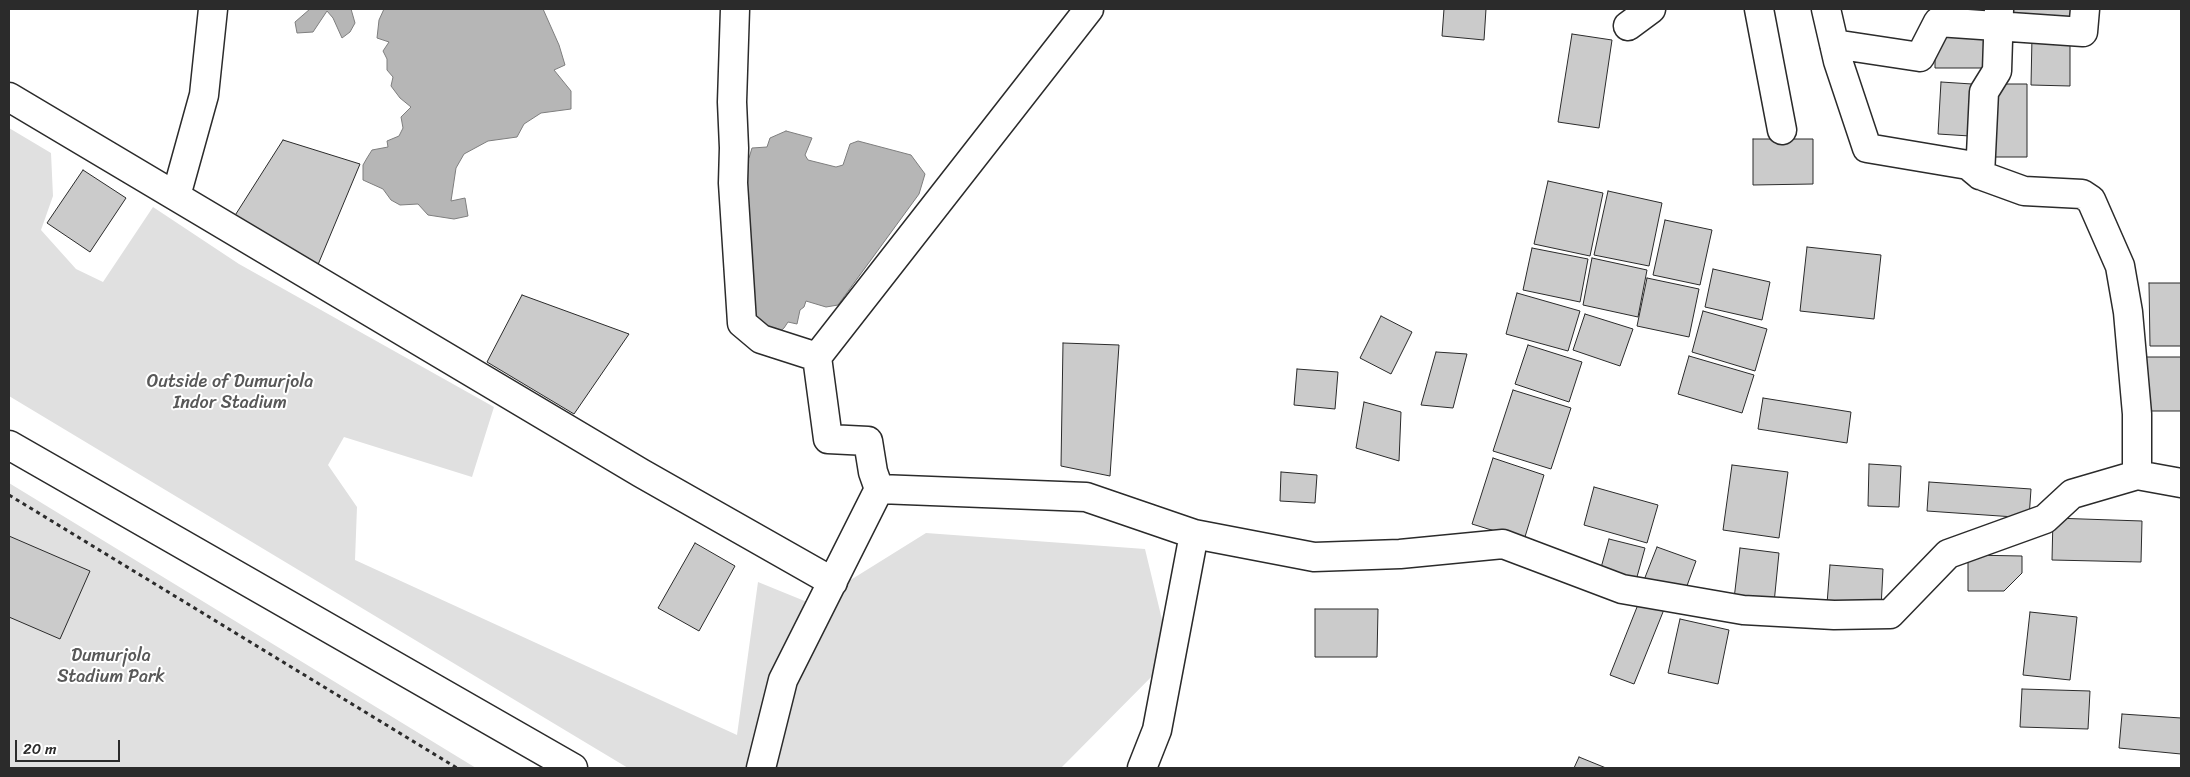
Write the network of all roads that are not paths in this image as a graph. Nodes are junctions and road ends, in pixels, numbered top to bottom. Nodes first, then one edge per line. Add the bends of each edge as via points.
1 (213, 9) edge
2 (735, 9) edge
3 (1089, 9) edge
4 (1651, 9) edge
5 (1759, 9) edge
6 (1826, 9) edge
7 (2085, 9) edge
8 (1998, 18) edge
9 (1628, 26) dead end
10 (1834, 44) junction
11 (9, 97) edge
12 (1782, 130) dead end
13 (1980, 175) junction
14 (176, 196) junction
15 (817, 357) junction
16 (9, 445) edge
17 (2137, 475) junction
18 (2181, 484) edge
19 (879, 489) junction
20 (1194, 534) junction
21 (833, 582) junction
22 (1150, 766) edge
23 (573, 768) edge
24 (761, 768) edge

1 - 14 street via 204,95
2 - 15 street via 733,183 742,323 761,338
3 - 15 street
4 - 9 street
5 - 12 street
6 - 10 street
7 - 8 street via 2082,32
8 - 10 street via 1938,22 1920,57
8 - 13 street via 1997,71 1984,92
10 - 13 street via 1866,148 1968,165
11 - 14 street
13 - 17 street via 2024,191 2082,194 2091,200 2120,266 2128,312
14 - 21 street via 633,468
15 - 19 street via 828,439 868,442 872,472
16 - 23 street
17 - 18 street
17 - 20 street via 2072,494 2045,519 1948,554 1890,614 1834,615 1743,610 1622,589 1503,544 1400,554 1314,557
19 - 20 street via 1086,497
19 - 21 street
20 - 22 street
21 - 24 street via 783,680

